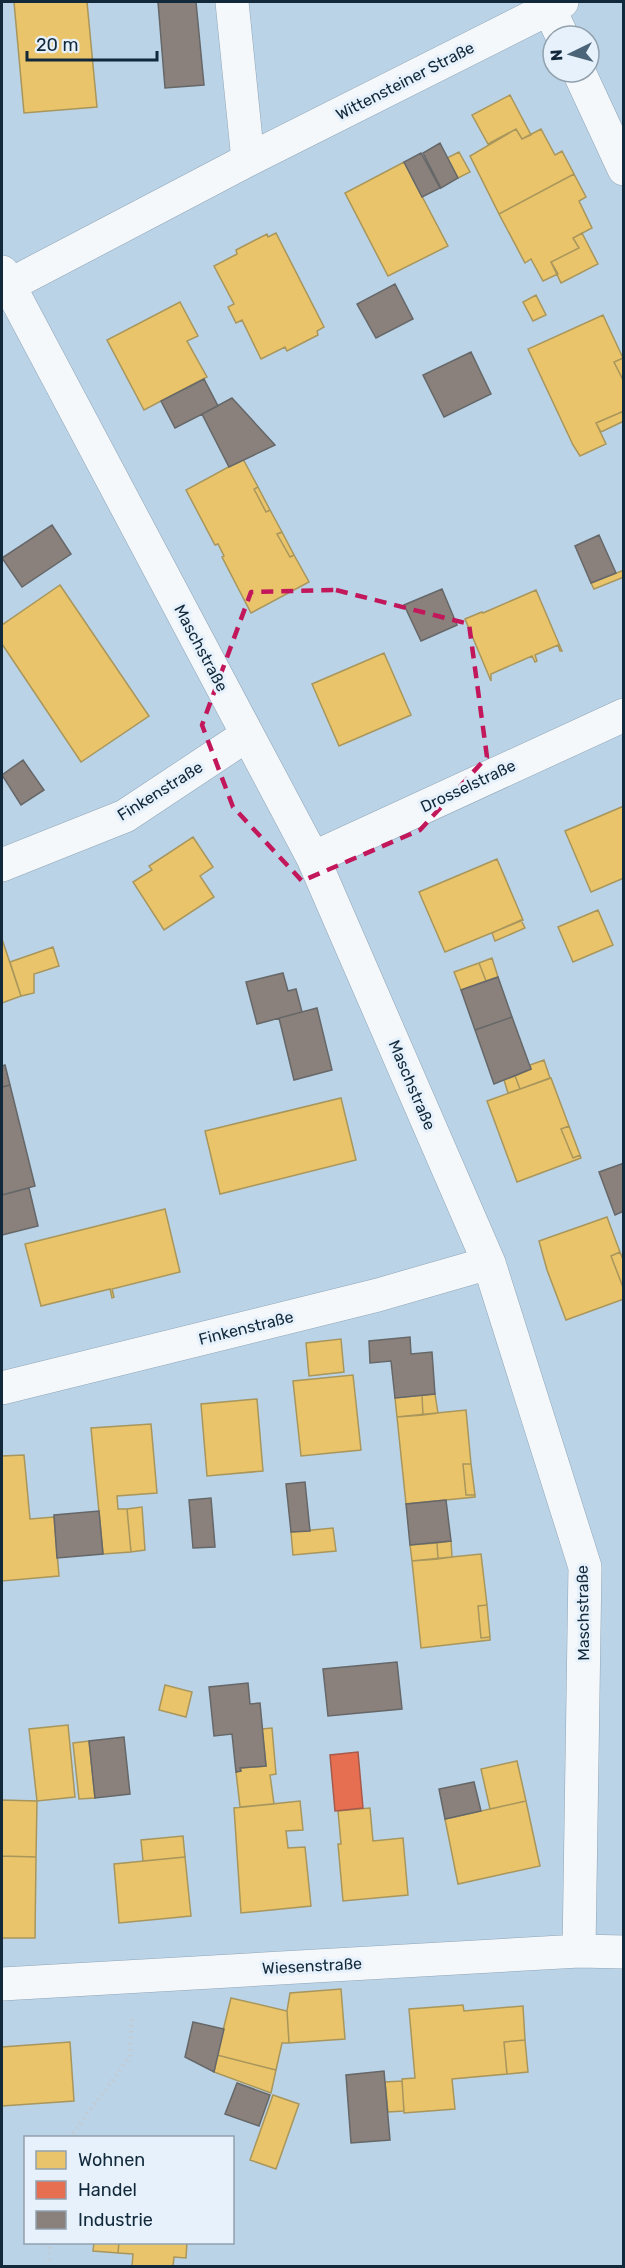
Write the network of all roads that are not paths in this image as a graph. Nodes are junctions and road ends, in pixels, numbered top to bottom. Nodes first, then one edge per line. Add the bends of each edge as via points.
1 (232, 2) edge
2 (558, 15) edge
3 (585, 84) edge
4 (248, 160) junction
5 (624, 169) edge
6 (4, 282) edge
7 (624, 715) edge
8 (247, 735) junction
9 (313, 858) junction
10 (2, 865) edge
11 (489, 1263) junction
12 (2, 1388) edge
13 (579, 1951) junction
14 (624, 1952) edge
15 (2, 1984) edge

1 - 4 street
2 - 4 street, Wittensteiner Straße
3 - 5 street
4 - 6 street, Wittensteiner Straße
6 - 8 street, Maschstraße
7 - 9 street, Drosselstraße
8 - 9 street, Maschstraße
8 - 10 street, Finkenstraße via 125,816
9 - 11 street, Maschstraße
11 - 12 street, Finkenstraße via 378,1295
11 - 13 street, Maschstraße via 585,1567
13 - 14 street, Wiesenstraße
13 - 15 street, Wiesenstraße

